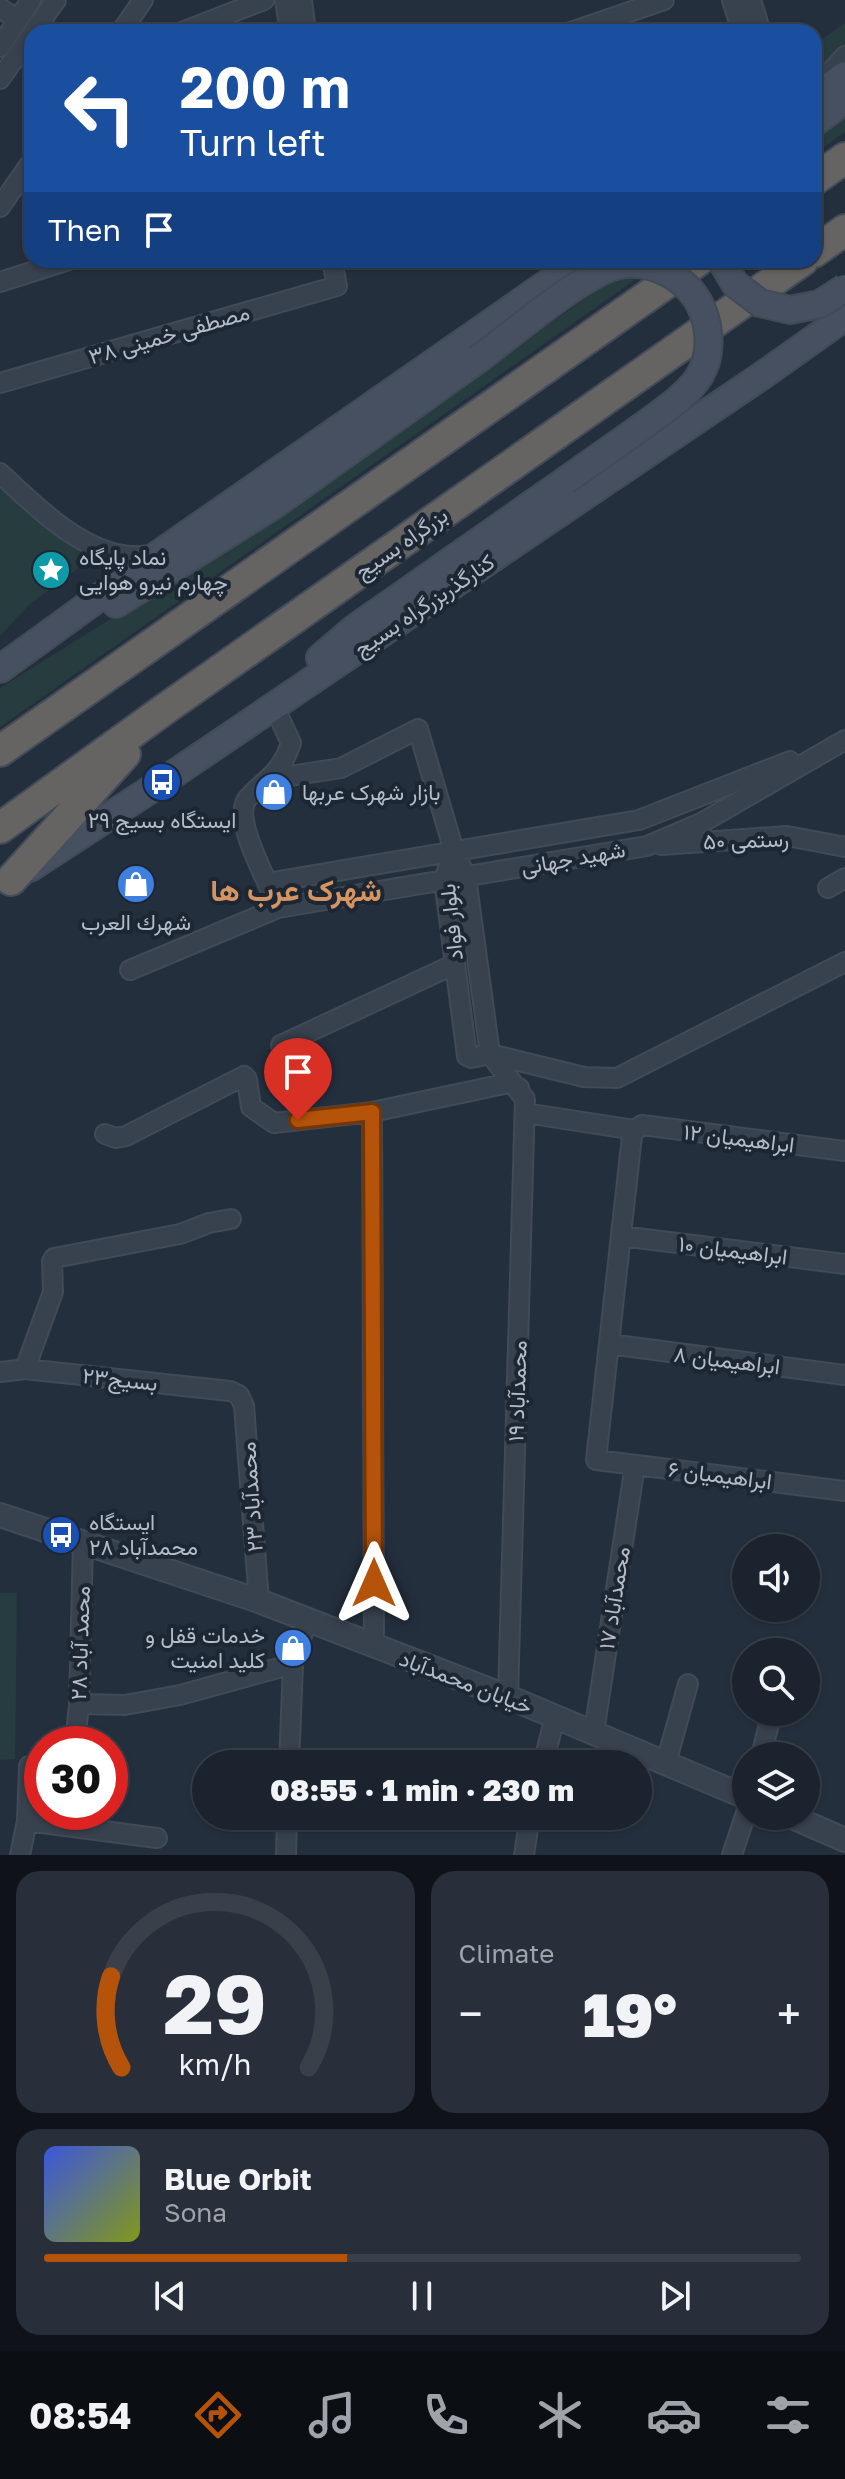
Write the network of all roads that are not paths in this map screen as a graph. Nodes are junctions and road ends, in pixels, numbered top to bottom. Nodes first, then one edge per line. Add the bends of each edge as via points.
1 (56, 0) edge
2 (143, 0) edge
3 (264, 0) edge
4 (285, 0) edge
5 (302, 0) edge
6 (664, 0) edge
7 (732, 0) edge
8 (751, 0) edge
9 (30, 1) edge
10 (0, 8) edge
11 (18, 20) junction
12 (39, 24) edge
13 (126, 24) edge
14 (202, 24) edge
15 (289, 24) edge
16 (305, 24) edge
17 (594, 24) edge
18 (740, 24) edge
19 (758, 24) edge
20 (24, 46) edge
21 (0, 47) edge
22 (845, 56) edge
23 (845, 75) edge
24 (0, 79) edge
25 (822, 80) edge
26 (822, 91) edge
27 (845, 100) edge
28 (822, 117) edge
29 (845, 158) edge
30 (24, 172) edge
31 (822, 174) edge
32 (0, 207) edge
33 (845, 230) edge
34 (822, 246) edge
35 (44, 268) edge
36 (334, 268) edge
37 (570, 268) edge
38 (611, 268) edge
39 (655, 268) edge
40 (688, 268) edge
41 (726, 268) edge
42 (792, 268) edge
43 (0, 282) edge
44 (845, 288) edge
45 (845, 317) edge
46 (0, 383) edge
47 (0, 473) edge
48 (159, 554) junction
49 (0, 672) edge
50 (274, 706) junction
51 (165, 709) junction
52 (845, 740) edge
53 (0, 751) edge
54 (271, 779) junction
55 (0, 828) edge
56 (647, 846) junction
57 (845, 847) edge
58 (454, 851) junction
59 (466, 877) junction
60 (845, 878) edge
61 (444, 880) junction
62 (267, 883) junction
63 (6, 884) edge
64 (828, 888) dead end
65 (278, 908) junction
66 (845, 962) edge
67 (455, 964) junction
68 (130, 970) dead end
69 (281, 1045) dead end
70 (490, 1054) junction
71 (519, 1088) junction
72 (372, 1112) junction
73 (525, 1113) junction
74 (635, 1130) junction
75 (105, 1134) dead end
76 (845, 1151) edge
77 (231, 1219) dead end
78 (621, 1236) junction
79 (845, 1264) edge
80 (609, 1344) junction
81 (25, 1369) junction
82 (0, 1372) edge
83 (845, 1375) edge
84 (239, 1395) joint
85 (635, 1465) junction
86 (845, 1491) edge
87 (0, 1515) edge
88 (83, 1542) junction
89 (259, 1601) junction
90 (307, 1620) junction
91 (374, 1646) junction
92 (293, 1664) junction
93 (688, 1684) dead end
94 (508, 1697) junction
95 (79, 1704) junction
96 (555, 1717) junction
97 (77, 1726) edge
98 (594, 1732) junction
99 (290, 1750) edge
100 (547, 1750) edge
101 (666, 1763) junction
102 (732, 1791) edge
103 (820, 1829) edge
104 (25, 1830) edge
105 (96, 1830) edge
106 (287, 1830) edge
107 (528, 1830) edge
108 (740, 1830) edge
109 (157, 1838) dead end
110 (845, 1840) edge
111 (20, 1855) edge
112 (286, 1855) edge
113 (524, 1855) edge
114 (732, 1855) edge

1 - 12 street
2 - 13 street
3 - 14 street
4 - 15 street
5 - 16 street
6 - 17 street
7 - 18 street
8 - 19 street
9 - 11 street
10 - 11 street
11 - 21 street
20 - 24 street
22 - 25 street
23 - 26 main road
27 - 28 main road
29 - 31 highway
30 - 32 street
33 - 34 highway
35 - 43 street
36 - 46 street, مصطفی خمینی ۳۸ via 337,286
37 - 48 main road
38 - 49 main road, bridge via 593,275 274,505
39 - 50 main road, bridge via 675,276 696,296 707,322 708,351 698,378 679,400 355,628
40 - 53 highway
41 - 44 main road, bridge via 735,284 760,303 790,310 820,304
42 - 51 highway, بزرگراه بسیج
45 - 50 main road, کنارگذربزرگراه بسیج
47 - 48 street via 43,514 83,542 129,556
48 - 49 main road
50 - 54 street via 291,743 285,763
50 - 63 main road, کنارگذربزرگراه بسیج
51 - 55 highway, بزرگراه بسیج
51 - 63 highway
52 - 56 street, شهید جهانی via 703,822
52 - 58 street, شهید جهانی via 639,820
54 - 58 street via 341,768 418,729
54 - 62 street via 245,799 241,817
56 - 57 street, رستمی ۵۰ via 787,836
56 - 59 street, شهید جهانی
58 - 59 street, بلوار فواد
58 - 61 street, بلوار فواد
58 - 62 street, شهید جهانی
59 - 61 street, شهید جهانی
59 - 70 street, بلوار فواد
60 - 64 street
61 - 65 street, شهید جهانی
61 - 67 street, بلوار فواد
62 - 65 street
65 - 68 street, شهید جهانی
66 - 70 street via 617,1078 584,1077
67 - 69 street
67 - 70 street, بلوار فواد via 469,1058
70 - 71 street
71 - 72 street via 509,1083
71 - 73 street, محمدآباد ۱۹
72 - 75 street via 274,1123 251,1107 244,1076 126,1136
72 - 91 street
73 - 74 street, ابراهیمیان ۱۲
73 - 94 street, محمدآباد ۱۹
74 - 76 street, ابراهیمیان ۱۲ via 642,1125
74 - 78 street
77 - 81 street via 54,1258 53,1292
78 - 79 street, ابراهیمیان ۱۰
78 - 80 street
80 - 83 street, ابراهیمیان ۸
80 - 85 street, ابراهیمیان ۶ via 596,1460
81 - 82 street, بسیج۲۳
81 - 84 street, بسیج۲۳
84 - 89 street, محمدآباد ۲۳
85 - 86 street, ابراهیمیان ۶
85 - 98 street, محمدآباد ۱۷
87 - 88 street, خیابان محمدآباد
88 - 89 street, خیابان محمدآباد
88 - 95 street, محمد آباد ۲۸
89 - 90 street, خیابان محمدآباد
90 - 91 street, خیابان محمدآباد
90 - 92 street
91 - 94 street, خیابان محمدآباد
92 - 95 street via 180,1695 125,1705
92 - 99 street
93 - 101 street
94 - 96 street, خیابان محمدآباد
95 - 97 street, محمد آباد ۲۸
96 - 98 street, خیابان محمدآباد
96 - 100 street
98 - 101 street, خیابان محمدآباد
101 - 102 street, خیابان محمدآباد
103 - 110 street
104 - 111 street
105 - 109 street
106 - 112 street
107 - 113 street
108 - 114 street

